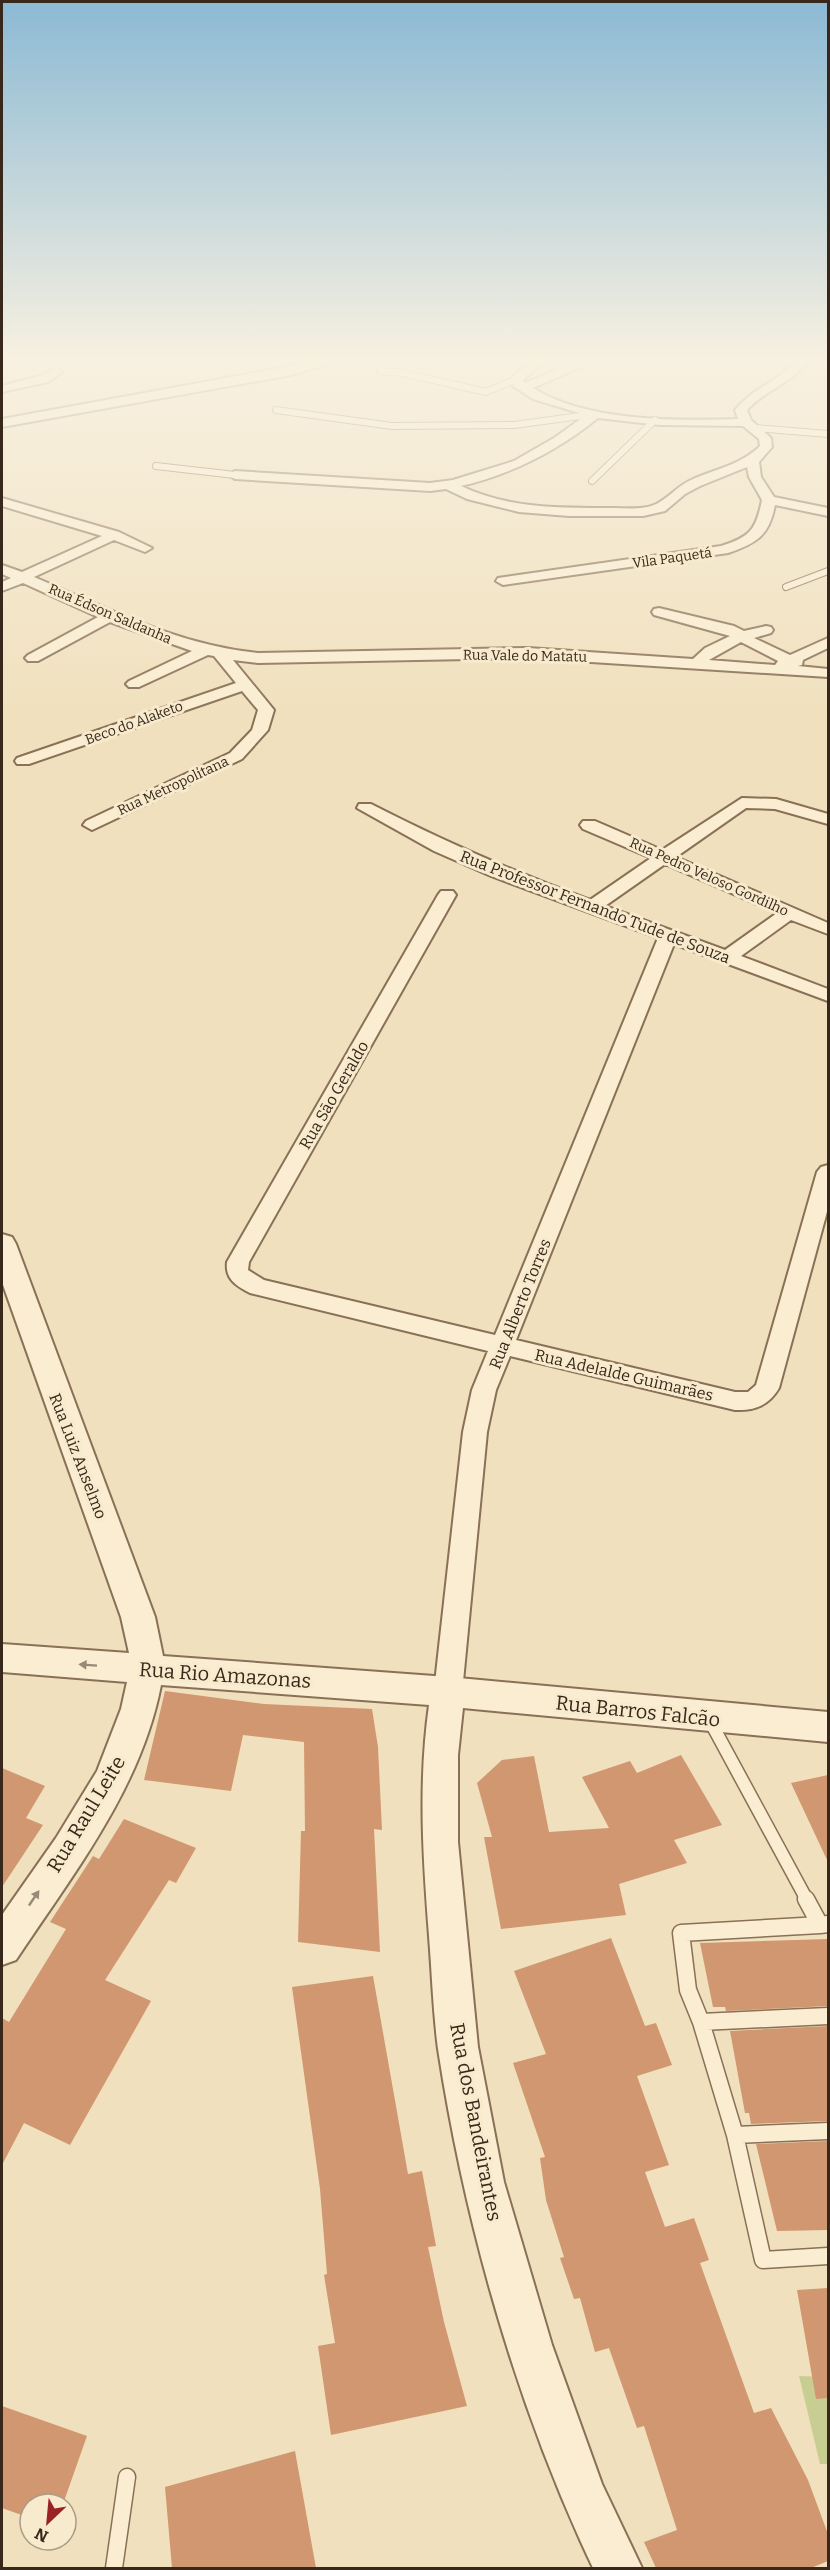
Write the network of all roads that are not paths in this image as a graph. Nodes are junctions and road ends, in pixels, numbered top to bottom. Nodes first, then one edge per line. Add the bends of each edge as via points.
1 (311, 480) edge
2 (470, 480) edge
3 (702, 480) edge
4 (757, 480) edge
5 (450, 486) junction
6 (769, 500) junction
7 (2, 502) edge
8 (828, 512) edge
9 (114, 535) junction
10 (145, 548) dead end
11 (2, 569) edge
12 (828, 571) edge
13 (23, 578) junction
14 (503, 581) dead end
15 (2, 587) edge
16 (786, 587) dead end
17 (659, 612) dead end
18 (111, 616) junction
19 (766, 630) dead end
20 (742, 636) junction
21 (828, 642) edge
22 (205, 651) junction
23 (221, 655) junction
24 (33, 658) dead end
25 (790, 660) junction
26 (696, 665) junction
27 (777, 669) junction
28 (828, 673) edge
29 (134, 684) dead end
30 (244, 685) junction
31 (23, 760) dead end
32 (365, 808) dead end
33 (828, 819) edge
34 (92, 825) dead end
35 (589, 825) dead end
36 (666, 858) junction
37 (447, 896) dead end
38 (592, 907) junction
39 (790, 912) junction
40 (828, 929) edge
41 (668, 936) junction
42 (726, 958) junction
43 (828, 995) edge
44 (828, 1172) edge
45 (3, 1256) edge
46 (258, 1287) joint
47 (503, 1347) junction
48 (2, 1659) edge
49 (147, 1669) junction
50 (448, 1692) junction
51 (709, 1718) junction
52 (828, 1727) edge
53 (824, 1925) edge
54 (2, 1947) edge
55 (828, 2016) edge
56 (701, 2022) junction
57 (828, 2131) edge
58 (735, 2135) junction
59 (828, 2256) edge
60 (127, 2477) dead end
61 (114, 2568) edge
62 (618, 2568) edge

1 - 5 street
2 - 5 street
3 - 5 street via 680,491 660,508 643,512 501,506
4 - 6 street
6 - 8 street
6 - 14 street, Vila Paquetá via 759,532 723,550
7 - 9 street
9 - 10 street
9 - 13 street
11 - 13 street, Rua Édson Saldanha
12 - 16 lane
13 - 15 street
13 - 18 street, Rua Édson Saldanha
17 - 20 street via 715,625
18 - 22 street, Rua Édson Saldanha
18 - 24 street
19 - 20 street
20 - 25 street
20 - 26 street via 707,652
21 - 25 street
22 - 23 street, Rua Édson Saldanha
22 - 29 street
23 - 26 street, Rua Vale do Matatu via 258,658 528,653
23 - 30 street, Rua Metropolitana
25 - 27 street
25 - 28 street
26 - 27 street, Rua Vale do Matatu
27 - 28 street, Rua Vale do Matatu
30 - 31 street, Beco do Alaketo
30 - 34 street, Rua Metropolitana via 266,710 262,729 253,742 236,756
32 - 38 street, Rua Professor Fernando Tude de Souza via 497,872
33 - 36 street via 776,804 742,804
35 - 36 street, Rua Pedro Veloso Gordilho
36 - 38 street
36 - 39 street, Rua Pedro Veloso Gordilho
37 - 46 street, Rua Sāo Geraldo via 238,1262 237,1272
38 - 41 street, Rua Professor Fernando Tude de Souza
39 - 40 street, Rua Pedro Veloso Gordilho
39 - 42 street
41 - 42 street, Rua Professor Fernando Tude de Souza
41 - 47 street, Rua Alberto Torres
42 - 43 street, Rua Professor Fernando Tude de Souza
44 - 47 street, Rua Adelalde Guimarães via 767,1388 751,1402
45 - 49 street, Rua Luiz Anselmo via 138,1617
46 - 47 street, Rua Adelalde Guimarães
47 - 50 street, Rua Alberto Torres via 484,1390 475,1432
49 -> 48 street, Rua Rio Amazonas
49 - 50 street, Rua Rio Amazonas
54 -> 49 street, Rua Raul Leite via 110,1782 130,1740
50 - 51 street, Rua Barros Falcão
50 - 62 street, Rua dos Bandeirantes via 440,1755 440,1842 458,2047 481,2171 530,2345 582,2493
51 - 52 street, Rua Barros Falcão
51 - 53 lane
53 - 56 lane via 681,1933 688,1990
55 - 56 lane
56 - 58 lane
57 - 58 lane
58 - 59 lane via 763,2260
60 - 61 lane

